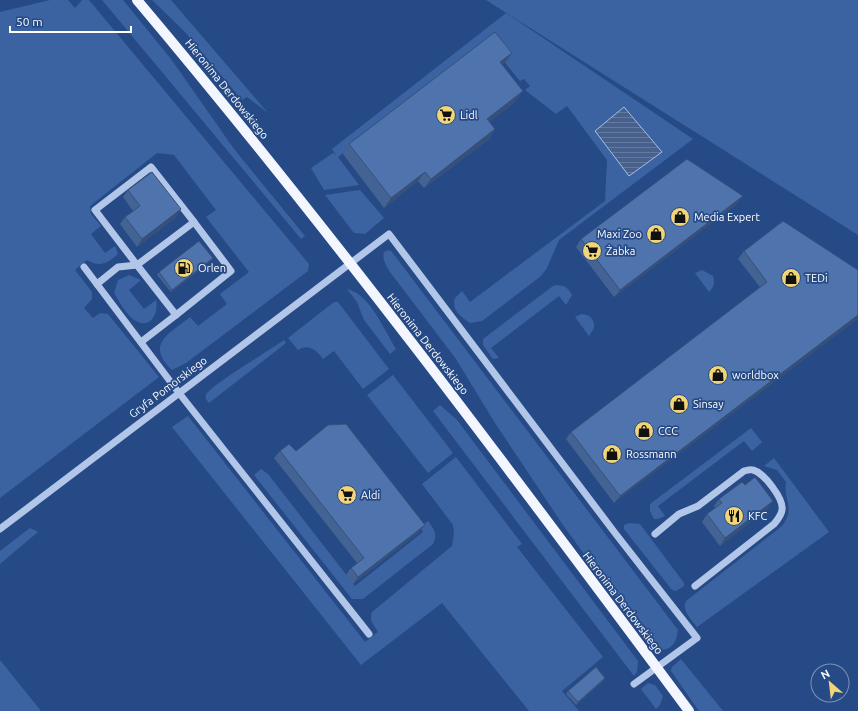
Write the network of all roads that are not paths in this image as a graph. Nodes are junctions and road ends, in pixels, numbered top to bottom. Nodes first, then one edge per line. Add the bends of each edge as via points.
1 (137, 0) edge
2 (194, 222) junction
3 (350, 264) junction
4 (137, 265) junction
5 (84, 267) dead end
6 (97, 284) junction
7 (176, 314) junction
8 (140, 342) junction
9 (179, 393) junction
10 (0, 529) edge
11 (655, 534) dead end
12 (695, 586) dead end
13 (369, 634) dead end
14 (656, 667) junction
15 (634, 684) dead end
16 (689, 711) edge

1 - 3 main road, Hieronima Derdowskiego via 209,85
2 - 4 street
2 - 4 street via 151,167 95,210
2 - 7 street via 231,271
3 - 9 street, Gryfa Pomorskiego
3 - 14 main road, Hieronima Derdowskiego
3 - 14 street, Gryfa Pomorskiego via 389,234 697,638
4 - 6 street via 118,267
4 - 7 street
5 - 6 street
6 - 8 street
7 - 8 street
8 - 9 street
9 - 10 street, Gryfa Pomorskiego
9 - 13 street
11 - 12 street via 679,514 698,506 744,471 752,469 759,472 778,495 782,509 774,524
14 - 15 street
14 - 16 main road, Hieronima Derdowskiego

